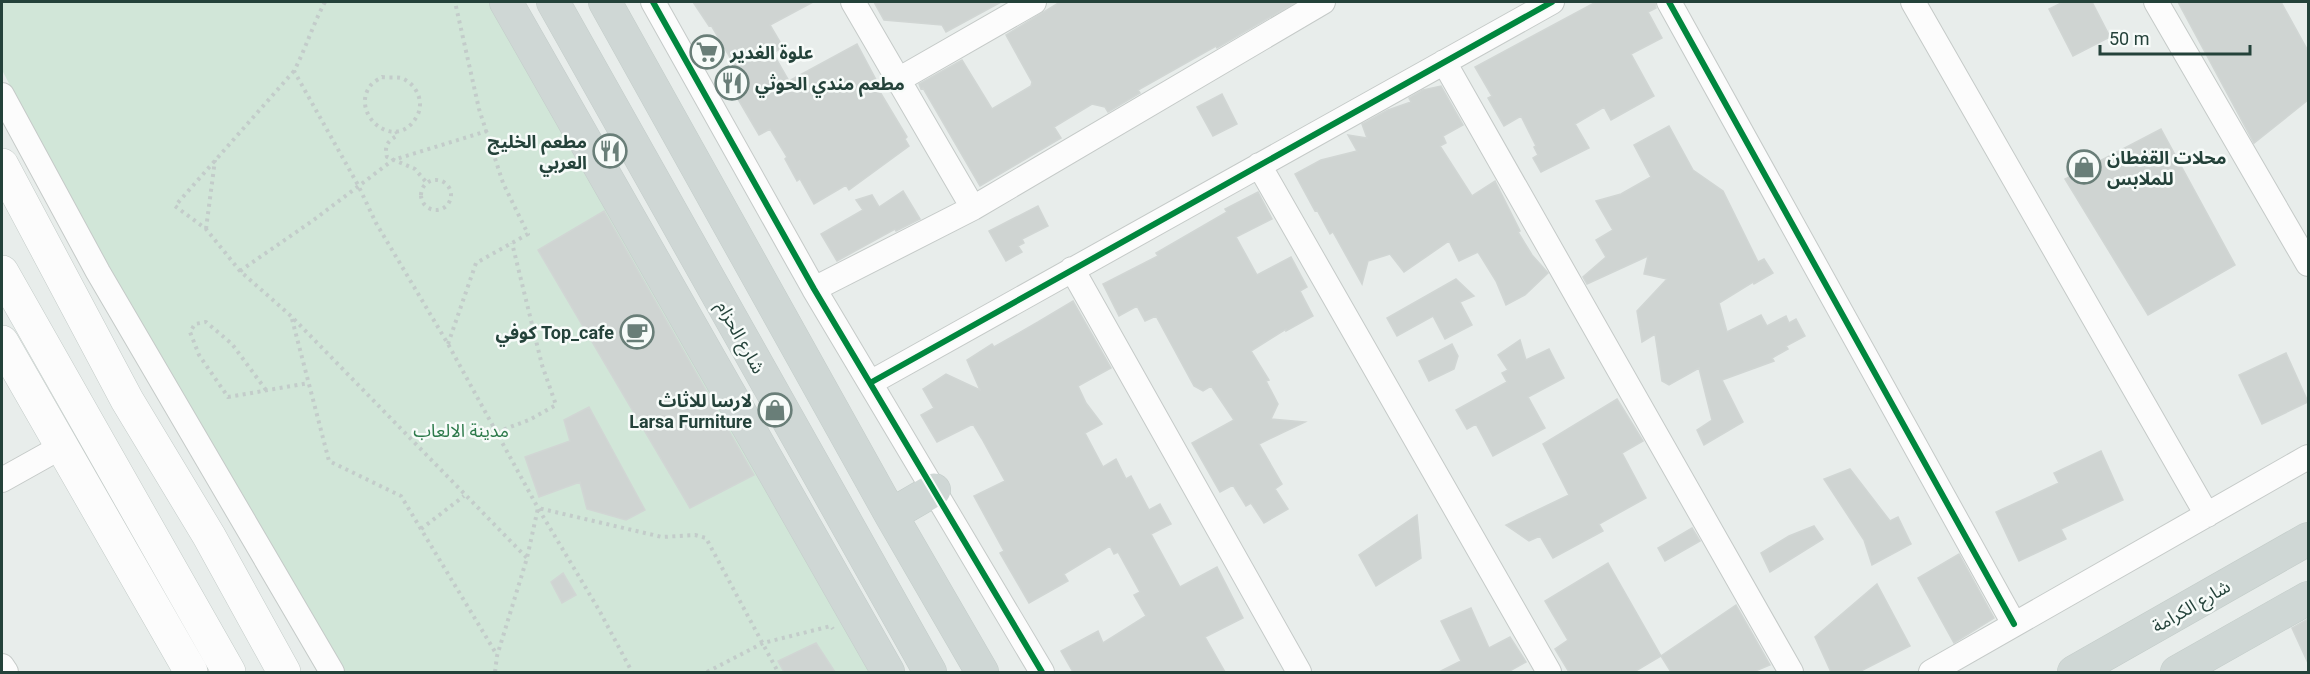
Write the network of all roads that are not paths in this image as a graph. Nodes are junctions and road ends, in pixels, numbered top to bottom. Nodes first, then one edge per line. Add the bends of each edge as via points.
1 (506, 2) edge
2 (553, 2) edge
3 (605, 2) edge
4 (653, 2) edge
5 (853, 2) edge
6 (1034, 2) edge
7 (1321, 2) edge
8 (1552, 2) edge
9 (1669, 2) edge
10 (1913, 2) edge
11 (2156, 2) edge
12 (1444, 62) junction
13 (898, 80) junction
14 (2, 95) edge
15 (681, 137) junction
16 (640, 156) junction
17 (2, 165) edge
18 (1259, 165) junction
19 (718, 206) junction
20 (973, 208) junction
21 (682, 231) junction
22 (2308, 264) edge
23 (1072, 269) junction
24 (2, 272) edge
25 (813, 289) junction
26 (2, 342) edge
27 (870, 382) junction
28 (62, 447) junction
29 (2308, 457) edge
30 (2, 480) edge
31 (934, 490) junction
32 (891, 515) junction
33 (2208, 515) junction
34 (2308, 539) edge
35 (883, 589) junction
36 (2308, 598) edge
37 (2014, 624) junction
38 (868, 640) junction
39 (2, 666) edge
40 (6, 672) edge
41 (191, 672) edge
42 (229, 672) edge
43 (284, 672) edge
44 (332, 672) edge
45 (888, 672) edge
46 (930, 672) edge
47 (982, 672) edge
48 (1042, 672) edge
49 (1299, 672) edge
50 (1549, 672) edge
51 (1791, 672) edge
52 (1931, 672) edge
53 (2074, 672) edge
54 (2177, 672) edge

1 - 38 main road
2 - 16 main road, شارع الحزام
3 - 15 main road
4 - 25 street
5 - 13 street
6 - 13 street
7 - 20 street
8 - 12 street
9 - 37 street
10 - 33 street
11 - 22 street
12 - 18 street
12 - 51 street
13 - 20 street
14 - 44 street via 98,272
15 - 16 main road via 677,150 667,160 653,162
15 - 19 main road
16 - 21 main road, شارع الحزام
17 - 43 street via 127,399
18 - 23 street
18 - 50 street
19 - 21 main road via 705,202 692,206 683,217
19 - 32 main road
20 - 25 street
21 - 35 main road, شارع الحزام
23 - 27 street
23 - 49 street
24 - 42 street
25 - 27 street
26 - 28 street
27 - 31 street
28 - 30 street
28 - 41 street
29 - 33 street
31 - 32 main road
31 - 48 street
32 - 47 main road
33 - 37 street
34 - 53 main road, شارع الكرامة
35 - 38 main road
35 - 46 main road, شارع الحزام
36 - 54 main road
37 - 52 street
38 - 45 main road
39 - 40 street

